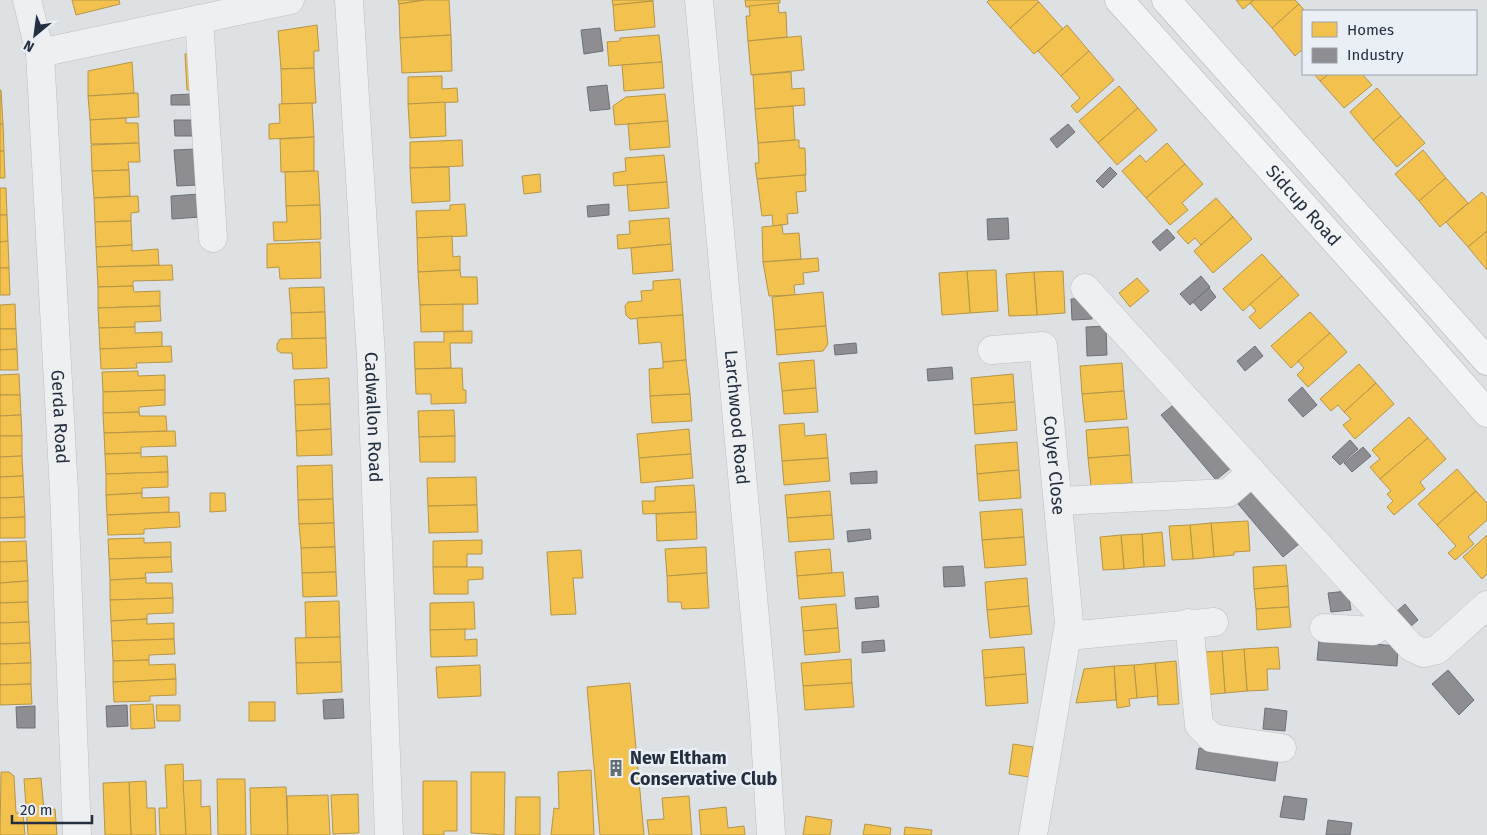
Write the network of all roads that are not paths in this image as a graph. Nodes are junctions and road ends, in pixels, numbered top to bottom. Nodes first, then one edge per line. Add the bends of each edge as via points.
1 (27, 0) edge
2 (290, 0) edge
3 (349, 0) edge
4 (699, 0) edge
5 (1119, 0) edge
6 (1166, 0) edge
7 (199, 19) junction
8 (40, 53) junction
9 (213, 238) dead end
10 (1085, 288) dead end
11 (992, 350) dead end
12 (1487, 361) edge
13 (1487, 413) edge
14 (1252, 472) junction
15 (1059, 501) junction
16 (1487, 605) edge
17 (1387, 620) junction
18 (1324, 628) dead end
19 (1068, 636) junction
20 (1282, 748) dead end
21 (77, 835) edge
22 (388, 835) edge
23 (771, 835) edge
24 (1032, 835) edge

1 - 8 street, Gerda Road
2 - 7 street
3 - 22 street, Cadwallon Road via 371,357
4 - 23 street, Larchwood Road via 764,718
5 - 13 highway, Sidcup Road
6 - 12 highway, Sidcup Road
7 - 8 street
7 - 9 street
8 - 21 street, Gerda Road via 64,492
10 - 14 street
11 - 15 street, Colyer Close via 1043,346
14 - 15 street via 1228,494
14 - 17 street
15 - 19 street, Colyer Close
16 - 17 street via 1437,650 1423,653 1411,647
17 - 18 street via 1373,631
19 - 20 street via 1202,623 1199,725 1212,738
19 - 24 street, Colyer Close

